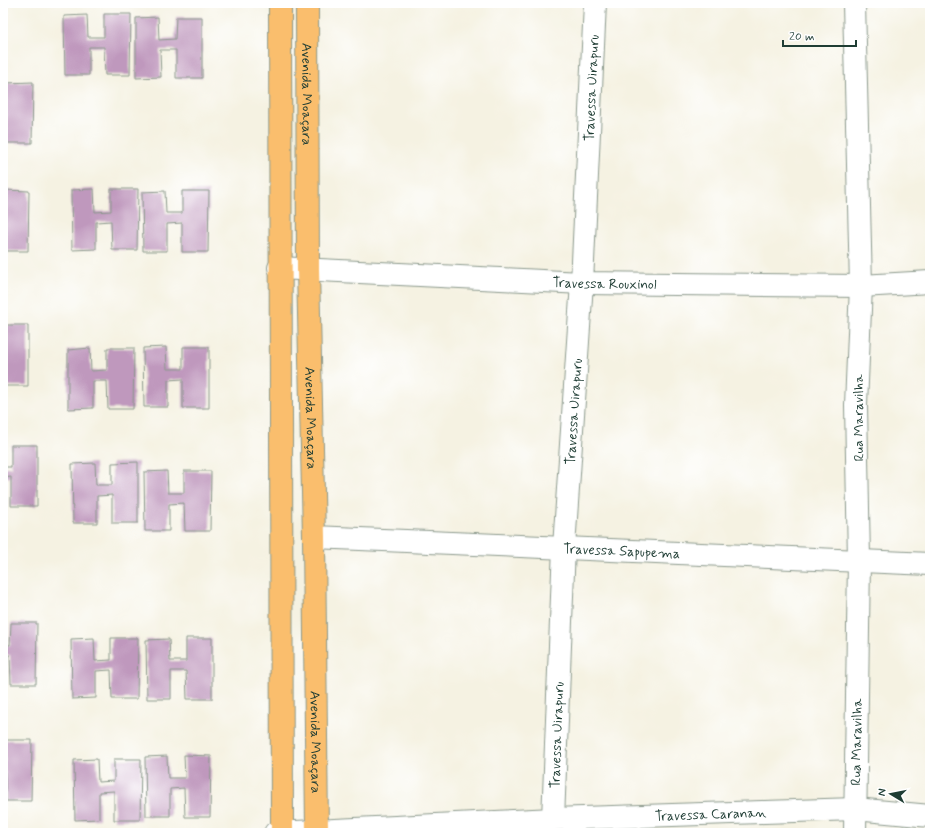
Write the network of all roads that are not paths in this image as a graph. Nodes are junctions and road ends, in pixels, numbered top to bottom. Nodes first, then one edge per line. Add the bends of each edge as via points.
1 (280, 3) edge
2 (307, 3) edge
3 (595, 3) edge
4 (854, 3) edge
5 (280, 268) junction
6 (308, 269) junction
7 (930, 282) edge
8 (582, 283) junction
9 (861, 286) junction
10 (314, 537) junction
11 (564, 547) junction
12 (859, 560) junction
13 (930, 564) edge
14 (855, 809) junction
15 (930, 816) edge
16 (553, 819) junction
17 (317, 832) edge
18 (275, 833) edge
19 (282, 833) edge
20 (855, 833) edge

1 - 5 main road, Avenida Moaçara
2 - 6 main road, Avenida Moaçara
3 - 8 street, Travessa Uirapuru
4 - 9 street, Rua Maravilha
5 - 6 street, Travessa Rouxinol
5 - 19 main road, Avenida Moaçara
6 - 8 street, Travessa Rouxinol
6 - 10 main road, Avenida Moaçara
7 - 9 street, Travessa Rouxinol
8 - 9 street, Travessa Rouxinol
8 - 11 street, Travessa Uirapuru
9 - 12 street, Rua Maravilha via 856,405
10 - 11 street, Travessa Sapupema
10 - 17 main road, Avenida Moaçara
11 - 12 street, Travessa Sapupema
11 - 16 street, Travessa Uirapuru
12 - 13 street, Travessa Sapupema
12 - 14 street, Rua Maravilha
14 - 15 street, Travessa Caranan
14 - 16 street, Travessa Caranan
14 - 20 street, Rua Maravilha
16 - 17 street, Travessa Caranan
17 - 19 street, Travessa Caranan
18 - 19 street, Travessa Caranan

